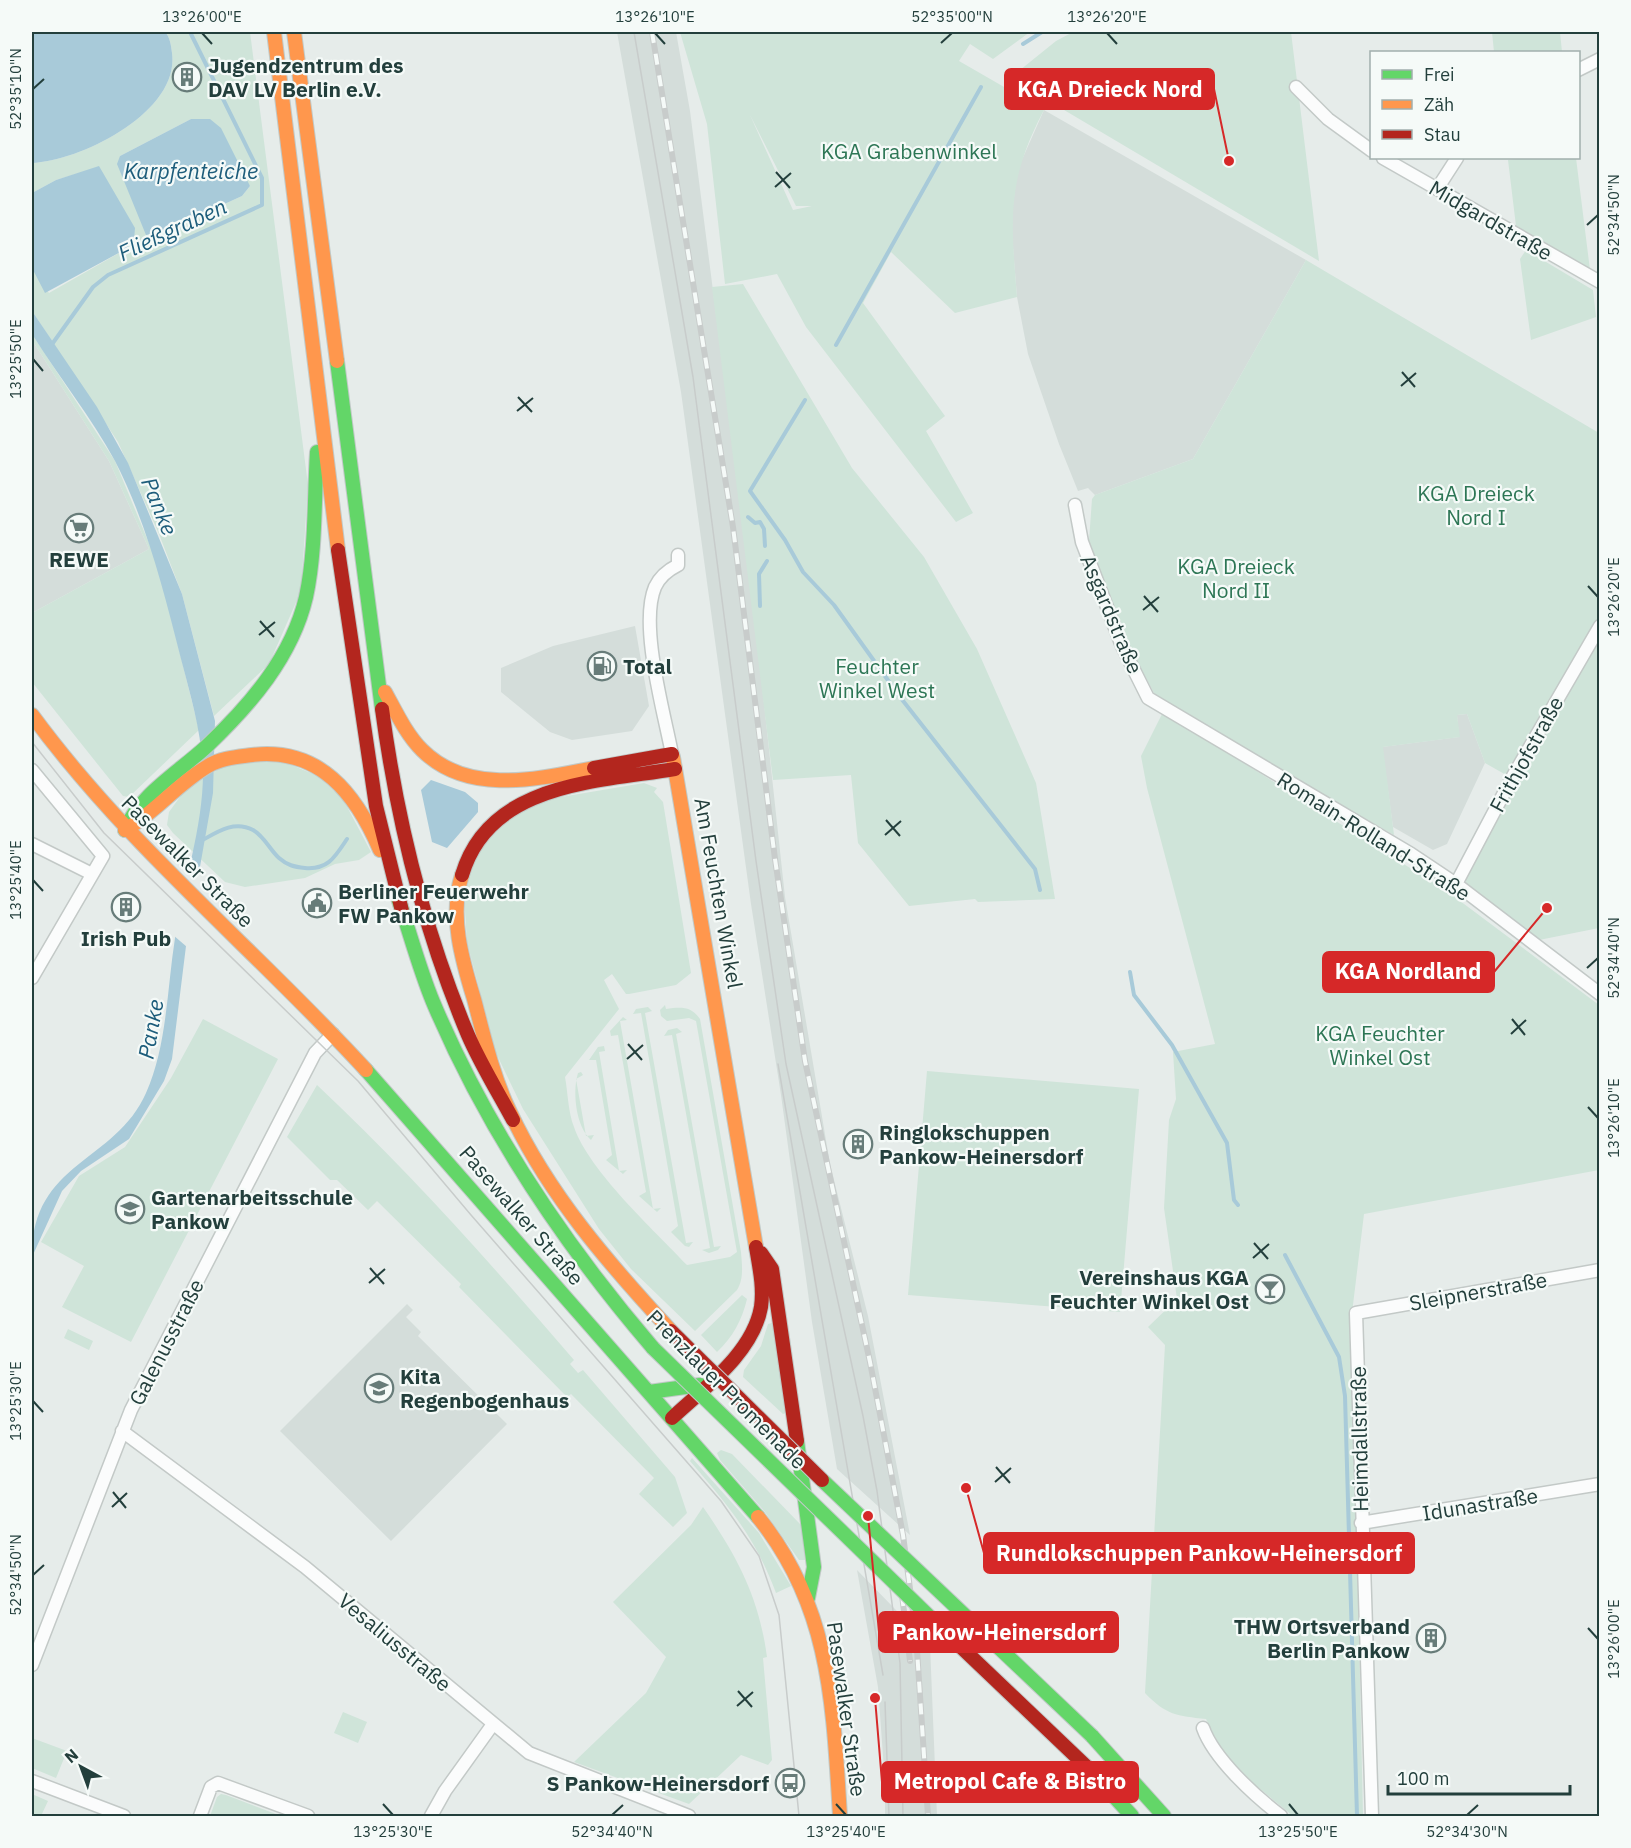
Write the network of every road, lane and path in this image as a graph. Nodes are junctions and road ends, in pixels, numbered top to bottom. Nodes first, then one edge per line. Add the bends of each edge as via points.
1 (274, 32) edge
2 (294, 32) edge
3 (1599, 59) edge
4 (1580, 69) edge
5 (1296, 87) dead end
6 (1370, 150) edge
7 (1385, 159) edge
8 (1456, 159) edge
9 (1437, 189) junction
10 (1599, 282) edge
11 (320, 401) junction
12 (1075, 505) dead end
13 (678, 555) dead end
14 (1599, 626) edge
15 (378, 680) junction
16 (1169, 711) joint
17 (32, 715) edge
18 (672, 754) junction
19 (675, 769) junction
20 (32, 770) edge
21 (125, 830) junction
22 (32, 844) edge
23 (92, 874) junction
24 (1456, 884) junction
25 (402, 912) junction
26 (32, 978) edge
27 (1599, 994) edge
28 (333, 1034) junction
29 (513, 1120) junction
30 (758, 1250) junction
31 (1599, 1270) edge
32 (1356, 1312) joint
33 (707, 1384) junction
34 (649, 1392) junction
35 (672, 1418) junction
36 (122, 1431) junction
37 (1599, 1484) edge
38 (1362, 1523) junction
39 (808, 1598) junction
40 (32, 1665) edge
41 (493, 1724) junction
42 (1203, 1728) dead end
43 (32, 1781) edge
44 (124, 1816) edge
45 (200, 1816) edge
46 (308, 1816) edge
47 (431, 1816) edge
48 (689, 1816) edge
49 (840, 1816) edge
50 (1132, 1816) edge
51 (1164, 1816) edge
52 (1281, 1816) edge
53 (1372, 1816) edge

1 - 11 main road
2 - 15 main road
3 - 4 street
5 - 6 street via 1328,119
7 - 9 street, Midgardstraße
8 - 9 street
9 - 10 street, Midgardstraße
11 - 21 main road via 307,591 290,642 260,692 132,813
11 - 25 main road via 376,806
12 - 16 street, Asgardstraße via 1082,542 1122,646 1148,698
13 - 18 street, Am Feuchten Winkel via 678,565 666,571 655,586 650,620
14 - 24 street, Frithjofstraße
15 - 18 main road via 418,746 442,766 468,777 502,782 527,780
15 - 29 main road via 397,799 437,954 470,1038
16 - 24 street, Romain-Rolland-Straße
17 - 21 main road, Pasewalker Straße via 64,760
18 - 19 main road, Am Feuchten Winkel
19 - 29 main road via 524,800 491,823 476,840 463,866 454,912 458,946
19 - 30 main road, Am Feuchten Winkel
20 - 23 street via 103,856
21 - 25 main road via 142,821 208,765 253,754 277,752 299,757 319,767 362,809
21 - 28 main road, Pasewalker Straße
22 - 23 street
23 - 26 street
24 - 27 street, Romain-Rolland-Straße
25 - 50 main road, Prenzlauer Promenade, bridge via 453,1048 533,1195 605,1294 712,1408 1089,1769
28 - 34 main road, Pasewalker Straße
28 - 36 street, Galenusstraße via 315,1053
29 - 51 main road, Prenzlauer Promenade, bridge via 585,1230 671,1331 782,1442 1092,1736
30 - 33 main road, Am Feuchten Winkel via 760,1308 755,1322 746,1341
30 - 39 main road, Am Feuchten Winkel via 772,1269 801,1464 814,1568
31 - 32 street, Sleipnerstraße
32 - 38 street, Heimdallstraße
33 - 34 main road
33 - 35 main road, Am Feuchten Winkel
34 - 35 main road, Pasewalker Straße
35 - 39 main road, Pasewalker Straße via 782,1548
36 - 40 street, Galenusstraße
36 - 41 street, Vesaliusstraße via 305,1567
37 - 38 street, Idunastraße
38 - 53 street, Heimdallstraße
39 - 49 main road, Pasewalker Straße via 822,1655 837,1759
41 - 47 street
41 - 48 street, Vesaliusstraße via 530,1753
42 - 52 street via 1209,1745 1220,1758
43 - 44 street
45 - 46 street via 211,1787 218,1783

